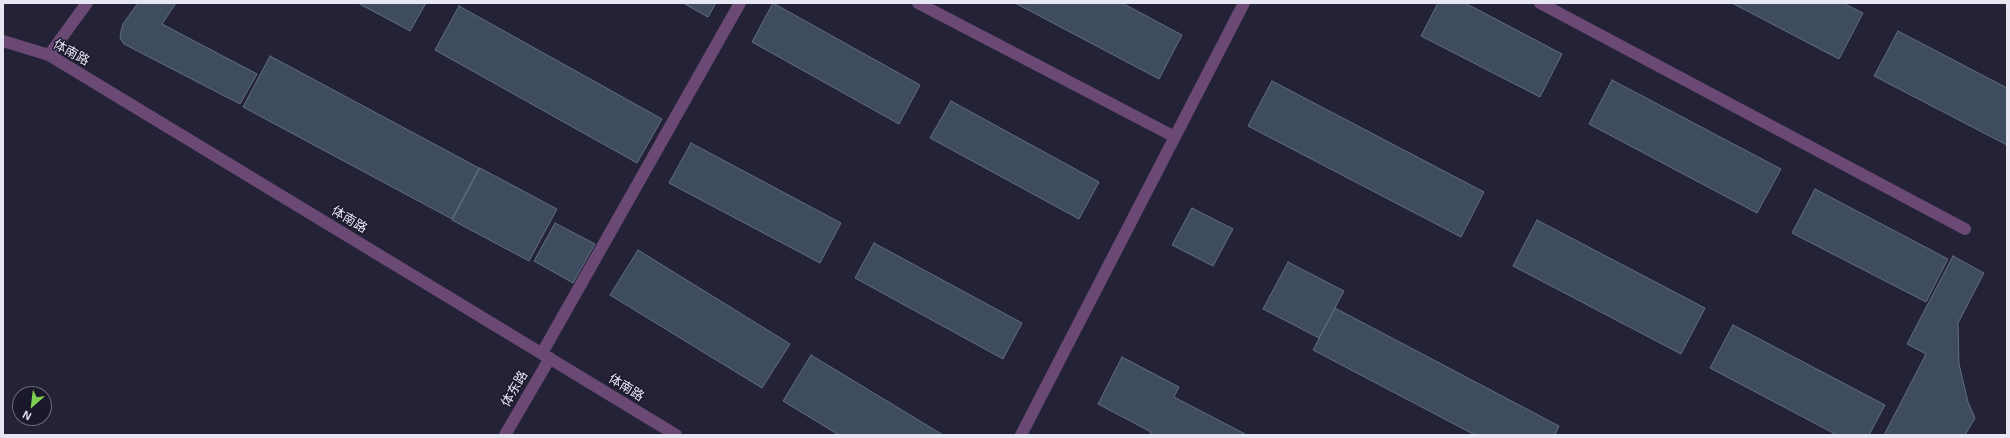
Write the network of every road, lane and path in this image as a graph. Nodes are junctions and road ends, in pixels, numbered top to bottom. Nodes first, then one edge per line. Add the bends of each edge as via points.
1 (87, 3) edge
2 (740, 3) edge
3 (918, 3) edge
4 (1244, 3) edge
5 (1540, 3) edge
6 (3, 41) edge
7 (49, 55) junction
8 (1175, 137) junction
9 (1964, 229) dead end
10 (546, 355) junction
11 (505, 435) edge
12 (676, 435) edge
13 (1021, 435) edge

1 - 7 street
2 - 10 street, 体东路
3 - 8 street
4 - 8 street
5 - 9 street
6 - 7 street, 体南路
7 - 10 street, 体南路
8 - 13 street
10 - 11 street, 体东路
10 - 12 street, 体南路

